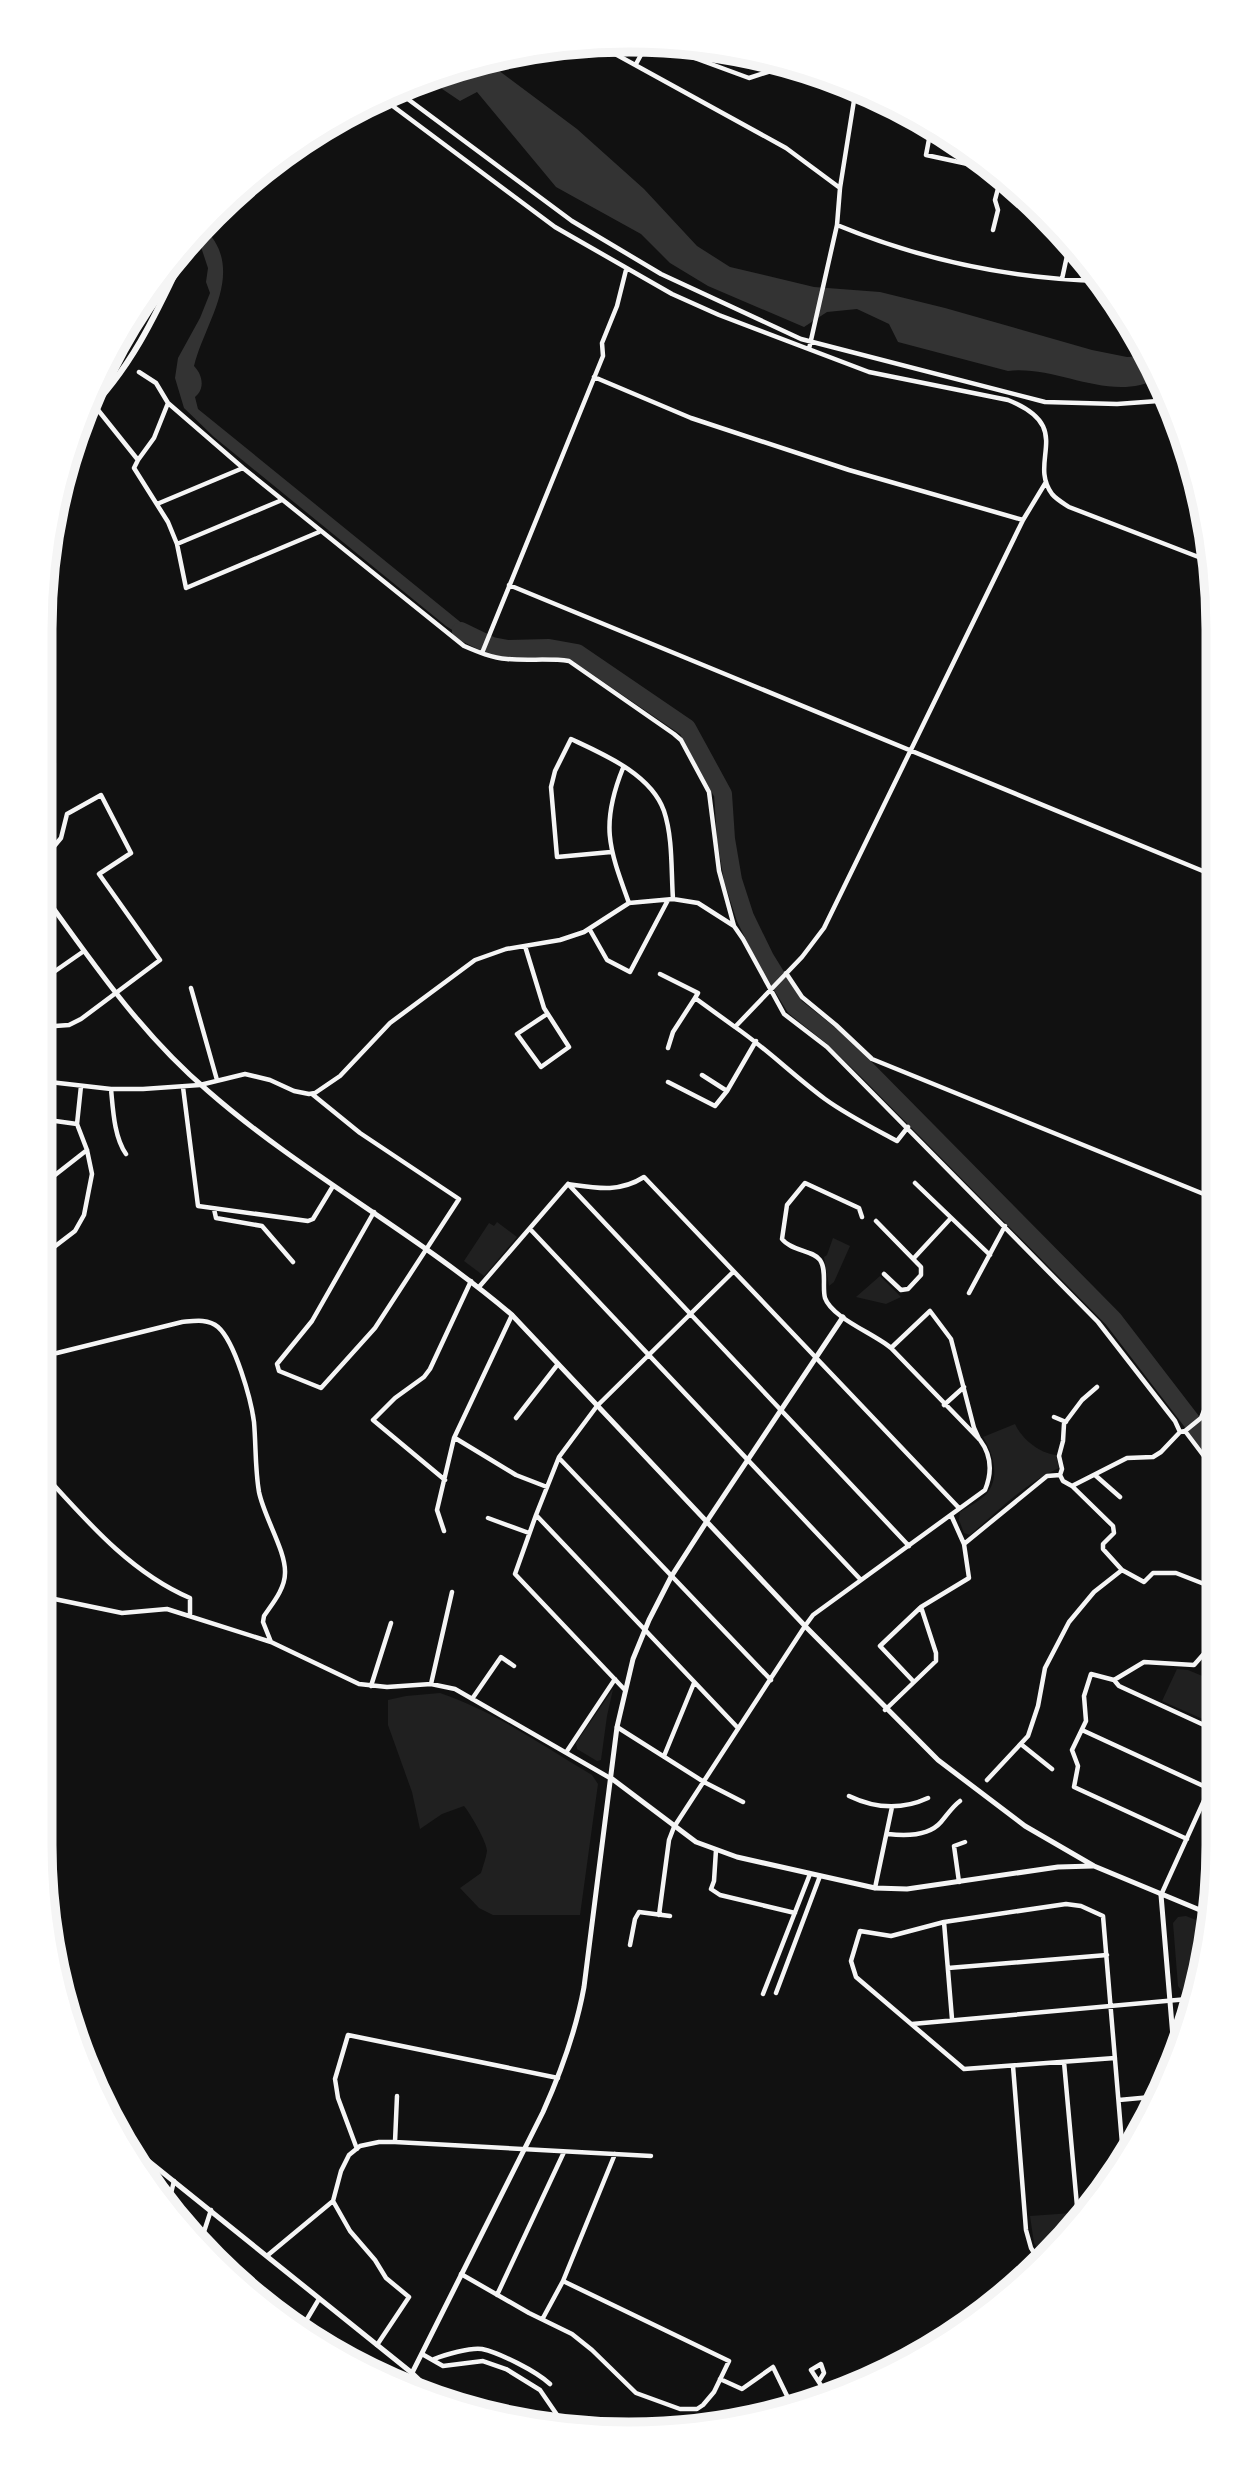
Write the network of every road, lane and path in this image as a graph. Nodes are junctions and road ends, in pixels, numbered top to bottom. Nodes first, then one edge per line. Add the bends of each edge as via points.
1 (614, 53) edge
2 (643, 53) edge
3 (687, 56) edge
4 (636, 64) junction
5 (772, 71) edge
6 (406, 97) edge
7 (854, 98) edge
8 (391, 104) edge
9 (929, 137) edge
10 (966, 161) edge
11 (1000, 187) edge
12 (840, 188) junction
13 (837, 227) junction
14 (993, 230) dead end
15 (1067, 254) edge
16 (626, 270) junction
17 (176, 273) edge
18 (1062, 279) junction
19 (1089, 280) edge
20 (809, 349) junction
21 (139, 372) dead end
22 (594, 377) junction
23 (102, 396) edge
24 (1159, 401) edge
25 (168, 403) junction
26 (96, 408) edge
27 (138, 460) junction
28 (243, 468) junction
29 (1046, 481) junction
30 (282, 500) junction
31 (157, 504) junction
32 (1023, 520) junction
33 (319, 531) junction
34 (177, 544) junction
35 (1202, 559) edge
36 (509, 585) junction
37 (482, 653) junction
38 (911, 751) junction
39 (623, 768) junction
40 (52, 849) edge
41 (611, 852) junction
42 (1206, 872) edge
43 (671, 899) junction
44 (629, 903) junction
45 (52, 906) edge
46 (734, 926) junction
47 (590, 930) junction
48 (526, 946) junction
49 (84, 951) junction
50 (52, 973) edge
51 (786, 973) junction
52 (660, 974) dead end
53 (191, 988) dead end
54 (770, 989) junction
55 (116, 994) junction
56 (695, 998) junction
57 (547, 1014) junction
58 (52, 1026) edge
59 (735, 1027) junction
60 (756, 1041) junction
61 (668, 1048) dead end
62 (702, 1075) dead end
63 (217, 1080) junction
64 (52, 1082) edge
65 (668, 1083) dead end
66 (200, 1085) junction
67 (81, 1086) junction
68 (183, 1087) junction
69 (111, 1089) junction
70 (727, 1091) junction
71 (312, 1094) junction
72 (52, 1121) edge
73 (77, 1124) junction
74 (908, 1127) junction
75 (87, 1150) junction
76 (127, 1154) dead end
77 (52, 1177) edge
78 (915, 1183) dead end
79 (568, 1184) junction
80 (333, 1186) junction
81 (1206, 1195) edge
82 (214, 1209) junction
83 (374, 1212) junction
84 (862, 1217) dead end
85 (951, 1218) junction
86 (876, 1221) dead end
87 (1005, 1226) junction
88 (530, 1229) junction
89 (52, 1249) edge
90 (428, 1250) junction
91 (990, 1255) junction
92 (914, 1258) junction
93 (293, 1262) dead end
94 (733, 1272) junction
95 (884, 1274) dead end
96 (471, 1281) junction
97 (479, 1287) junction
98 (969, 1293) dead end
99 (690, 1314) junction
100 (512, 1315) junction
101 (843, 1317) junction
102 (891, 1348) junction
103 (52, 1353) edge
104 (649, 1355) junction
105 (816, 1358) junction
106 (559, 1363) junction
107 (964, 1387) junction
108 (1097, 1387) dead end
109 (944, 1405) junction
110 (597, 1406) junction
111 (1206, 1406) edge
112 (781, 1410) junction
113 (1054, 1417) dead end
114 (516, 1418) dead end
115 (1066, 1422) junction
116 (1182, 1431) junction
117 (454, 1438) junction
118 (980, 1440) junction
119 (559, 1457) junction
120 (1206, 1460) edge
121 (749, 1461) junction
122 (1060, 1475) junction
123 (1095, 1475) junction
124 (445, 1480) junction
125 (52, 1482) edge
126 (1072, 1486) junction
127 (547, 1487) junction
128 (1120, 1497) dead end
129 (959, 1508) junction
130 (536, 1515) junction
131 (951, 1515) junction
132 (488, 1518) dead end
133 (707, 1521) junction
134 (444, 1531) dead end
135 (529, 1533) junction
136 (964, 1544) junction
137 (909, 1546) junction
138 (1122, 1570) junction
139 (671, 1577) junction
140 (861, 1580) junction
141 (1206, 1585) edge
142 (452, 1592) dead end
143 (52, 1598) edge
144 (921, 1606) junction
145 (190, 1616) junction
146 (391, 1623) dead end
147 (805, 1626) junction
148 (645, 1630) junction
149 (271, 1642) junction
150 (1206, 1651) edge
151 (514, 1666) dead end
152 (615, 1679) junction
153 (1114, 1679) junction
154 (771, 1680) junction
155 (694, 1682) junction
156 (914, 1682) junction
157 (432, 1684) junction
158 (371, 1686) junction
159 (625, 1690) junction
160 (472, 1699) junction
161 (885, 1710) junction
162 (1206, 1726) edge
163 (617, 1727) junction
164 (738, 1728) junction
165 (1082, 1730) junction
166 (1022, 1745) junction
167 (567, 1751) junction
168 (664, 1756) junction
169 (1052, 1769) dead end
170 (611, 1779) junction
171 (987, 1780) dead end
172 (704, 1782) junction
173 (1206, 1787) edge
174 (849, 1797) dead end
175 (928, 1798) dead end
176 (1206, 1798) edge
177 (960, 1801) dead end
178 (743, 1802) dead end
179 (892, 1807) junction
180 (674, 1827) junction
181 (888, 1834) junction
182 (1187, 1839) junction
183 (965, 1842) dead end
184 (716, 1850) junction
185 (1094, 1866) junction
186 (810, 1874) junction
187 (820, 1876) junction
188 (959, 1882) junction
189 (875, 1888) junction
190 (1161, 1895) junction
191 (1203, 1911) edge
192 (795, 1913) junction
193 (659, 1915) junction
194 (670, 1916) dead end
195 (944, 1922) junction
196 (630, 1945) dead end
197 (1107, 1955) junction
198 (948, 1968) junction
199 (776, 1993) dead end
200 (763, 1994) dead end
201 (1186, 1999) edge
202 (1170, 2000) junction
203 (1111, 2006) junction
204 (952, 2019) junction
205 (911, 2024) junction
206 (1173, 2039) edge
207 (1115, 2057) junction
208 (1064, 2062) junction
209 (1013, 2066) junction
210 (558, 2078) junction
211 (397, 2096) dead end
212 (1149, 2097) edge
213 (1119, 2100) junction
214 (395, 2141) junction
215 (1122, 2145) edge
216 (357, 2149) junction
217 (523, 2149) junction
218 (564, 2152) junction
219 (615, 2154) junction
220 (651, 2156) dead end
221 (146, 2159) edge
222 (174, 2181) junction
223 (171, 2195) edge
224 (333, 2202) junction
225 (1077, 2209) edge
226 (211, 2210) junction
227 (203, 2234) edge
228 (268, 2255) junction
229 (1036, 2256) edge
230 (461, 2274) junction
231 (562, 2281) junction
232 (497, 2295) junction
233 (319, 2298) junction
234 (543, 2318) junction
235 (305, 2322) edge
236 (377, 2345) junction
237 (422, 2354) junction
238 (433, 2360) junction
239 (412, 2373) junction
240 (720, 2379) junction
241 (411, 2380) edge
242 (818, 2381) dead end
243 (550, 2384) dead end
244 (424, 2385) edge
245 (823, 2389) edge
246 (789, 2400) edge
247 (559, 2418) edge

1 - 4 street
2 - 4 street
3 - 5 street via 749,78
4 - 12 street via 786,148
6 - 24 street via 572,221 661,274 802,339 1045,402
7 - 12 street
8 - 16 street via 555,227
9 - 10 street via 926,155
11 - 14 street
12 - 13 street
13 - 18 street via 962,266
13 - 20 street
15 - 18 street
16 - 20 street via 719,315
16 - 22 street
17 - 23 main road via 151,326
18 - 19 street
20 - 29 street via 869,372 1024,406 1045,431
21 - 25 street via 156,383
22 - 32 street via 704,422
22 - 36 street
25 - 27 street via 154,438
25 - 28 street
26 - 27 street
27 - 31 street via 134,468
28 - 30 street
28 - 31 street
29 - 32 street
29 - 35 street via 1054,497 1069,507
30 - 33 street
30 - 34 street
31 - 34 street
32 - 38 street
33 - 34 street via 186,588
33 - 37 street via 464,646
36 - 37 street
36 - 38 street
37 - 46 street via 509,660 569,661 681,740 709,792 719,872
38 - 42 street
38 - 51 street via 824,928
39 - 41 street via 609,813
39 - 41 street via 571,739 551,787 557,857
39 - 43 street via 661,803
40 - 55 street via 61,838 67,814 101,795 131,853 99,874 160,960
41 - 44 street
43 - 44 street
43 - 46 street via 698,903
43 - 47 street via 630,972 607,960
44 - 47 street
45 - 49 street
46 - 54 street
47 - 48 street
48 - 57 street
48 - 71 street via 497,951 467,965 390,1023 332,1083
49 - 50 street
49 - 55 street
51 - 54 street
51 - 81 street via 802,997 872,1059
52 - 56 street via 698,993
53 - 63 street
54 - 59 street
54 - 74 street via 787,1017 827,1047
55 - 58 street via 69,1025
55 - 66 street
56 - 59 street
56 - 61 street
57 - 57 street via 569,1047 541,1067 517,1034
59 - 60 street
60 - 70 street
60 - 74 street via 826,1100 862,1122 897,1141
62 - 70 street
63 - 66 street
63 - 71 street via 245,1074
64 - 67 street
65 - 70 street via 715,1106
66 - 68 street
66 - 80 street
67 - 69 street
67 - 73 street
68 - 69 street
68 - 82 street via 196,1202
69 - 76 street
71 - 90 street via 360,1133 458,1199
72 - 73 street
73 - 75 street
74 - 87 street
75 - 77 street
75 - 89 street via 92,1174 83,1215 75,1231
78 - 85 street
79 - 88 street
79 - 94 street via 611,1189 644,1177
79 - 99 street
80 - 82 street via 308,1221
80 - 83 street
82 - 93 street via 216,1218 262,1226
83 - 90 street
83 - 90 street via 312,1321 277,1364 279,1371 321,1388 375,1328
84 - 101 street via 859,1208 805,1183 787,1205 782,1239 820,1260 826,1300
85 - 91 street
85 - 92 street
86 - 92 street
87 - 91 street
87 - 116 street via 1098,1322
88 - 97 street
88 - 104 street
90 - 96 street
91 - 98 street
92 - 95 street via 921,1275 908,1289 901,1290
94 - 99 street
94 - 105 street
96 - 97 street
96 - 124 street via 430,1369 373,1419
97 - 100 street
99 - 104 street
99 - 112 street
100 - 106 street
100 - 117 street
101 - 102 street
101 - 105 street
102 - 107 street via 930,1311 951,1339
102 - 109 street
103 - 149 street via 181,1322 218,1327 236,1359 254,1418 259,1490 284,1564 283,1586 264,1616
104 - 110 street
104 - 121 street
105 - 112 street
105 - 129 street
106 - 110 street
106 - 114 street
107 - 109 street
107 - 118 street
108 - 115 street
109 - 118 street
110 - 119 street
110 - 133 street
111 - 116 street via 1201,1419
112 - 121 street
112 - 137 street
113 - 115 street
115 - 122 street
116 - 120 street
116 - 123 street via 1153,1457 1126,1458
117 - 124 street
117 - 127 street via 516,1475
118 - 129 street via 988,1455 989,1479 985,1490
119 - 127 street
119 - 139 street
121 - 133 street
121 - 140 street
122 - 126 street
122 - 136 street via 1047,1476
123 - 126 street
123 - 128 street
124 - 134 street via 438,1510
125 - 145 street via 117,1550 171,1590 190,1598
126 - 138 street via 1113,1526 1114,1533 1103,1549
127 - 130 street
129 - 131 street
130 - 135 street
130 - 148 street
131 - 136 street
131 - 137 street
132 - 135 street
133 - 139 street
133 - 147 street
135 - 152 street via 515,1574
136 - 144 street via 969,1578
137 - 140 street
138 - 141 street via 1144,1582 1153,1573 1173,1573
138 - 166 street via 1094,1592 1069,1622 1045,1668 1032,1726
139 - 148 street
139 - 154 street
140 - 147 street
142 - 157 street
143 - 145 street via 122,1613 167,1609
144 - 156 street via 936,1661
144 - 156 street via 880,1646
145 - 149 street
146 - 158 street
147 - 154 street
147 - 161 street
148 - 155 street
148 - 159 street
149 - 158 street via 348,1680
150 - 153 street via 1194,1665 1144,1662
151 - 160 street via 501,1657
152 - 159 street
152 - 167 street
153 - 162 street via 1119,1686
153 - 165 street via 1091,1674
154 - 164 street
155 - 164 street
155 - 168 street
156 - 161 street
157 - 158 street
157 - 160 street
159 - 163 street
160 - 167 street
161 - 185 street via 977,1791 1025,1826
163 - 168 street
163 - 170 street
164 - 172 street
165 - 173 street
165 - 182 street via 1072,1750 1078,1766 1074,1787
166 - 169 street
166 - 171 street
167 - 170 street
168 - 172 street
170 - 180 street
170 - 210 street via 584,1987
172 - 178 street
172 - 180 street
174 - 179 street
175 - 179 street
176 - 182 street
177 - 181 street via 940,1824 912,1836
179 - 181 street
180 - 184 street
180 - 193 street
181 - 189 street
182 - 190 street
183 - 188 street via 954,1846
184 - 186 street
184 - 192 street via 711,1889
185 - 188 street
185 - 190 street
186 - 187 street
186 - 192 street
187 - 189 street
187 - 199 street
188 - 189 street
190 - 191 street
190 - 202 street
192 - 200 street
193 - 194 street
193 - 196 street via 639,1912
195 - 197 street via 1076,1905 1103,1916
195 - 198 street
195 - 205 street via 891,1936 860,1931 852,1970
197 - 198 street
197 - 203 street
198 - 204 street
201 - 202 street
202 - 203 street
202 - 206 street
203 - 204 street
203 - 207 street
204 - 205 street
205 - 209 street via 964,2069
207 - 208 street
207 - 213 street
208 - 209 street
208 - 225 street
209 - 229 street via 1026,2230
210 - 216 street via 348,2035 335,2079
210 - 217 street
211 - 214 street
212 - 213 street
213 - 215 street
214 - 216 street
214 - 217 street
216 - 224 street via 341,2171
217 - 218 street
217 - 230 street
218 - 219 street
218 - 232 street
219 - 220 street
219 - 231 street
221 - 222 street
222 - 223 street
222 - 226 street
224 - 228 street
224 - 236 street via 386,2278 409,2297
226 - 227 street
226 - 228 street
228 - 233 street
230 - 232 street
230 - 237 street
231 - 234 street
231 - 240 street via 729,2361
232 - 234 street
233 - 235 street
233 - 236 street
234 - 240 street via 581,2340 635,2393 653,2400 697,2409 710,2398
236 - 239 street
237 - 238 street
237 - 239 street
238 - 243 street via 481,2349 533,2371
238 - 247 street via 443,2366 482,2361 506,2369 540,2390
239 - 241 street
239 - 244 street
240 - 246 street via 742,2389 773,2367
242 - 245 street

